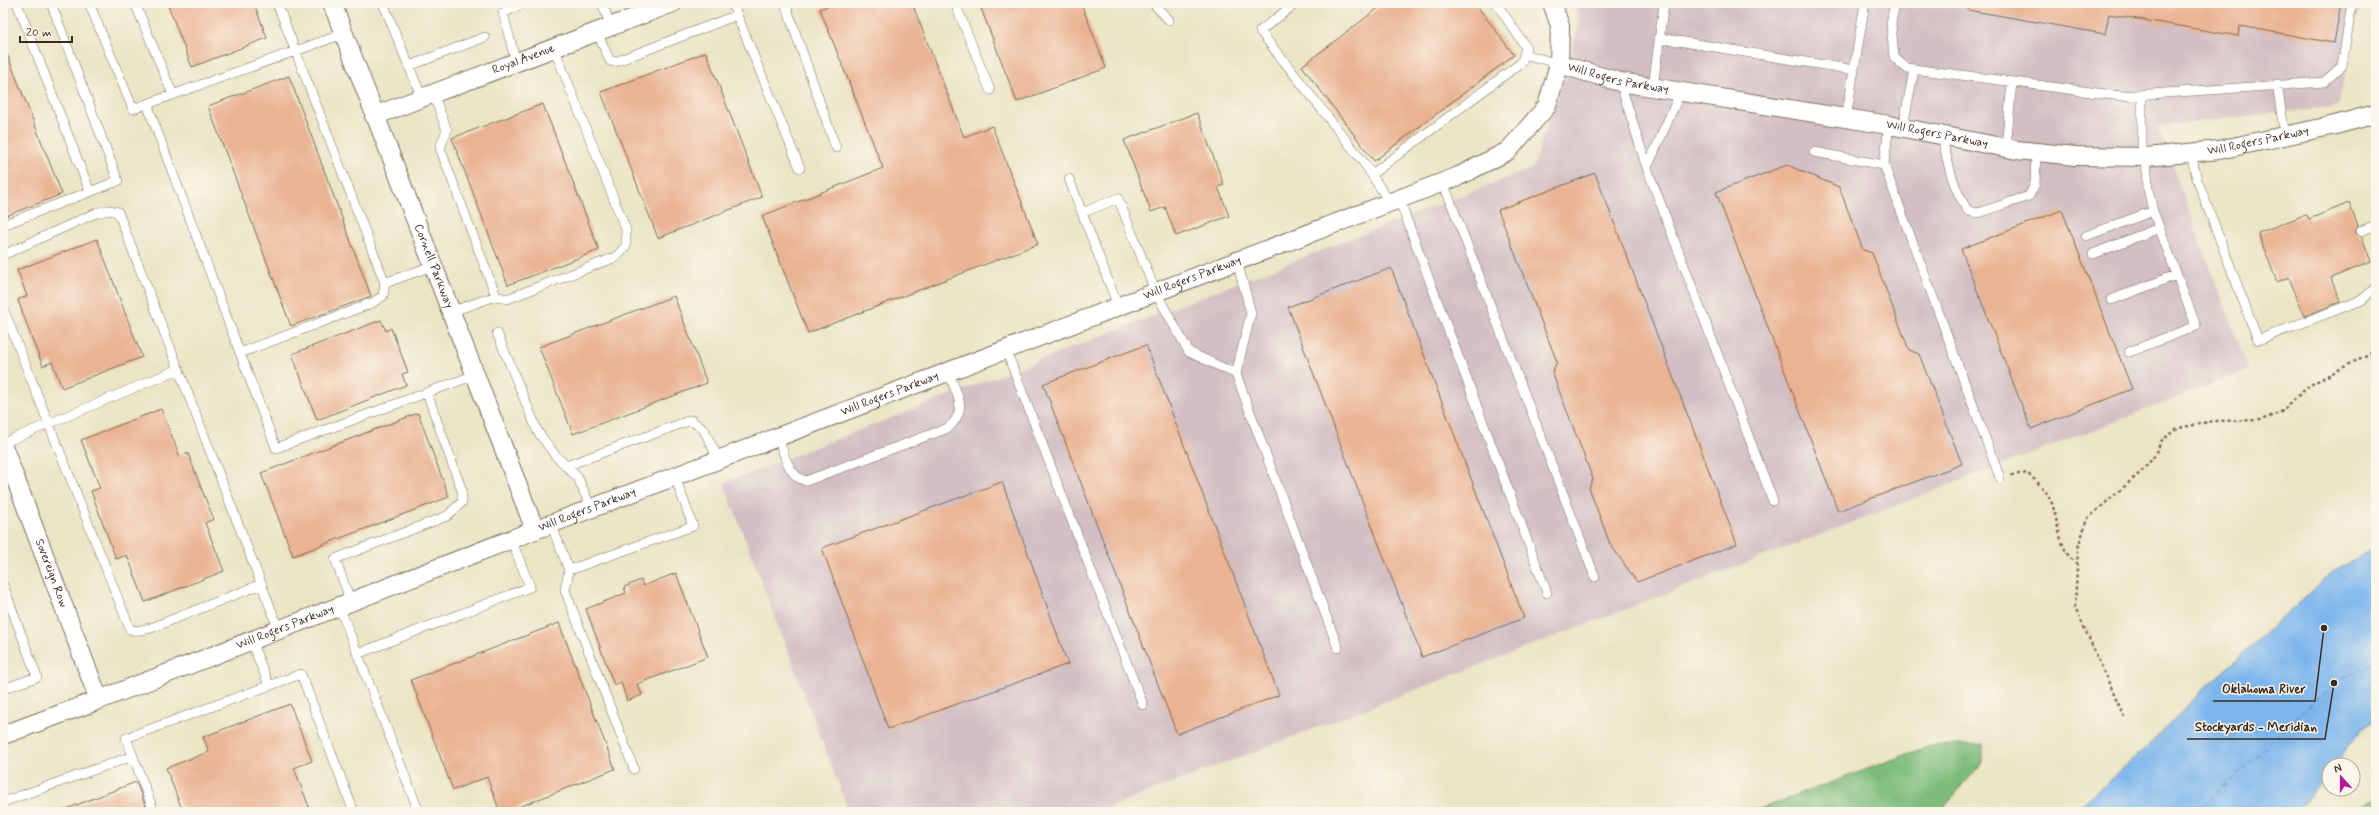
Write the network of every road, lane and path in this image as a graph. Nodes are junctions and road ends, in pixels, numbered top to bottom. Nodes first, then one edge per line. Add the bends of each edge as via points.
1 (17, 3) edge
2 (50, 3) edge
3 (89, 3) edge
4 (135, 3) edge
5 (277, 3) edge
6 (332, 3) edge
7 (383, 3) edge
8 (524, 3) edge
9 (602, 3) edge
10 (673, 3) edge
11 (732, 3) edge
12 (785, 3) edge
13 (955, 3) edge
14 (1153, 3) edge
15 (1296, 3) edge
16 (1496, 3) edge
17 (1552, 3) edge
18 (1664, 3) edge
19 (1865, 3) edge
20 (1894, 3) edge
21 (2352, 3) edge
22 (737, 15) junction
23 (1169, 20) dead end
24 (604, 29) junction
25 (343, 34) junction
26 (485, 37) dead end
27 (1660, 38) junction
28 (554, 48) junction
29 (296, 51) junction
30 (1524, 54) junction
31 (516, 62) junction
32 (1559, 64) junction
33 (409, 66) junction
34 (1854, 70) junction
35 (1914, 70) junction
36 (1620, 82) junction
37 (2012, 82) junction
38 (2277, 84) junction
39 (1653, 87) junction
40 (990, 90) dead end
41 (1680, 91) junction
42 (173, 95) junction
43 (2142, 95) junction
44 (427, 96) junction
45 (147, 104) junction
46 (2376, 114) edge
47 (374, 116) junction
48 (1846, 118) junction
49 (1896, 126) junction
50 (1942, 135) junction
51 (2285, 136) junction
52 (836, 148) dead end
53 (2006, 148) junction
54 (1814, 152) dead end
55 (2036, 152) junction
56 (2191, 154) junction
57 (2144, 157) junction
58 (1884, 164) junction
59 (800, 168) dead end
60 (1647, 168) junction
61 (1372, 174) junction
62 (1069, 179) dead end
63 (1443, 182) junction
64 (90, 192) junction
65 (1395, 201) junction
66 (2152, 210) junction
67 (1082, 212) junction
68 (3, 225) edge
69 (2376, 225) edge
70 (2159, 228) junction
71 (2361, 231) dead end
72 (2086, 236) dead end
73 (2093, 254) dead end
74 (3, 255) edge
75 (1237, 261) junction
76 (432, 266) junction
77 (2176, 275) junction
78 (385, 283) junction
79 (2376, 287) edge
80 (1156, 293) junction
81 (496, 296) junction
82 (2112, 300) dead end
83 (1118, 306) junction
84 (3, 308) edge
85 (450, 312) junction
86 (497, 333) dead end
87 (1006, 350) junction
88 (2376, 350) edge
89 (2129, 352) dead end
90 (240, 353) junction
91 (179, 369) junction
92 (948, 372) junction
93 (1236, 374) junction
94 (475, 376) junction
95 (427, 393) junction
96 (49, 424) junction
97 (778, 437) junction
98 (3, 444) edge
99 (718, 460) junction
100 (566, 466) junction
101 (674, 477) junction
102 (2000, 478) joint
103 (1773, 502) dead end
104 (591, 508) junction
105 (543, 527) junction
106 (511, 539) junction
107 (2077, 565) junction
108 (569, 570) junction
109 (1595, 577) dead end
110 (262, 584) junction
111 (3, 585) edge
112 (1547, 593) dead end
113 (345, 604) junction
114 (279, 630) junction
115 (251, 641) junction
116 (1338, 648) dead end
117 (357, 654) junction
118 (269, 685) junction
119 (3, 689) edge
120 (99, 700) junction
121 (1143, 705) dead end
122 (2124, 717) dead end
123 (3, 735) edge
124 (133, 756) junction
125 (634, 769) dead end
126 (3, 802) edge
127 (154, 812) edge
128 (354, 812) edge
129 (419, 812) edge

1 - 64 lane
2 - 64 lane via 118,181
3 - 45 lane via 133,109
4 - 42 lane
5 - 29 lane
6 - 25 street, Cornell Parkway
7 - 33 lane
8 - 31 lane via 503,13
9 - 24 lane
10 - 24 street, Royal Avenue
11 - 22 lane
12 - 52 lane
13 - 40 lane
14 - 23 lane
15 - 61 lane via 1260,31
16 - 30 lane via 1526,47
17 - 32 street via 1560,26
18 - 27 lane
19 - 34 lane
20 - 35 lane via 1894,57 1906,68
21 - 38 lane via 2342,66 2324,82
22 - 24 lane via 615,62 610,61
22 - 59 lane
24 - 28 street, Royal Avenue
25 - 29 lane
25 - 47 street, Cornell Parkway
26 - 33 lane
27 - 34 lane
27 - 39 lane
28 - 31 street, Royal Avenue
28 - 81 lane via 626,230 626,246 616,257 507,299
29 - 42 lane
29 - 78 lane
30 - 32 lane
30 - 61 lane via 1522,62
31 - 44 street, Royal Avenue
32 - 36 street, Will Rogers Parkway
32 - 63 street, Will Rogers Parkway via 1547,106 1508,151
33 - 44 lane
34 - 48 lane
35 - 37 lane
35 - 49 lane
36 - 39 street, Will Rogers Parkway
36 - 60 lane
37 - 43 lane via 2121,96
37 - 53 lane
38 - 43 lane
38 - 51 lane
39 - 41 street, Will Rogers Parkway
41 - 48 street, Will Rogers Parkway
41 - 60 lane
42 - 45 lane
43 - 57 lane
44 - 47 street, Royal Avenue
44 - 81 lane via 447,130 440,148
45 - 90 lane
46 - 51 street, Will Rogers Parkway
47 - 76 street, Cornell Parkway
48 - 49 street, Will Rogers Parkway
49 - 50 street, Will Rogers Parkway
49 - 58 lane
50 - 53 street, Will Rogers Parkway
50 - 55 lane via 1947,161 1962,202 1968,211 1978,213 2029,196 2035,184
51 - 56 street, Will Rogers Parkway
53 - 55 street, Will Rogers Parkway
54 - 58 lane
55 - 57 street, Will Rogers Parkway via 2083,157
56 - 57 street, Will Rogers Parkway
56 - 79 lane via 2197,179 2258,340 2362,300
57 - 66 lane
58 - 102 lane
60 - 103 lane
61 - 65 lane
62 - 67 lane
63 - 65 street, Will Rogers Parkway
63 - 109 lane
64 - 68 lane
65 - 75 street, Will Rogers Parkway
65 - 112 lane
66 - 70 lane
66 - 72 lane
67 - 80 lane via 1118,198
67 - 83 lane
69 - 71 lane
70 - 73 lane
70 - 77 lane
74 - 91 lane via 96,213 109,210 118,212
75 - 80 street, Will Rogers Parkway
75 - 93 lane via 1251,313
76 - 78 lane
76 - 85 street, Cornell Parkway
77 - 82 lane
77 - 89 lane via 2196,326
78 - 90 lane via 383,296 372,303
80 - 83 street, Will Rogers Parkway
80 - 93 lane via 1189,352
81 - 85 lane
83 - 87 street, Will Rogers Parkway
84 - 96 lane
85 - 94 street, Cornell Parkway
86 - 100 lane via 538,432
87 - 92 street, Will Rogers Parkway
87 - 121 lane
88 - 107 path via 2310,385 2281,412 2261,420 2214,421 2179,428 2162,440 2142,472 2087,519 2078,548
90 - 95 lane via 276,448
91 - 96 lane
91 - 110 lane
92 - 97 street, Will Rogers Parkway
92 - 97 lane via 959,401 960,412 956,421 948,428 806,481 798,479 793,474
93 - 116 lane
94 - 95 lane
94 - 105 street, Cornell Parkway
95 - 113 lane via 462,491 462,502 447,516 335,559
96 - 98 lane
96 - 110 lane via 130,630 151,628
97 - 99 street, Will Rogers Parkway
98 - 120 street, Sovereign Row
99 - 100 lane via 704,430 691,420
99 - 101 street, Will Rogers Parkway
100 - 104 lane via 578,478
101 - 104 street, Will Rogers Parkway
101 - 108 lane via 693,526
102 - 107 path via 2018,472 2027,473 2045,490 2051,501 2065,549
104 - 105 street, Will Rogers Parkway
105 - 106 street, Will Rogers Parkway
105 - 108 lane
106 - 113 street, Will Rogers Parkway
106 - 117 lane via 530,588
107 - 122 path via 2075,607
108 - 125 lane via 565,590
110 - 114 lane
111 - 119 lane via 37,677
113 - 114 street, Will Rogers Parkway
113 - 117 lane
114 - 115 street, Will Rogers Parkway
115 - 118 lane
115 - 120 street, Will Rogers Parkway
117 - 129 lane
118 - 124 lane via 126,738
118 - 128 lane via 300,674
120 - 123 street, Will Rogers Parkway
124 - 126 lane
124 - 127 lane

